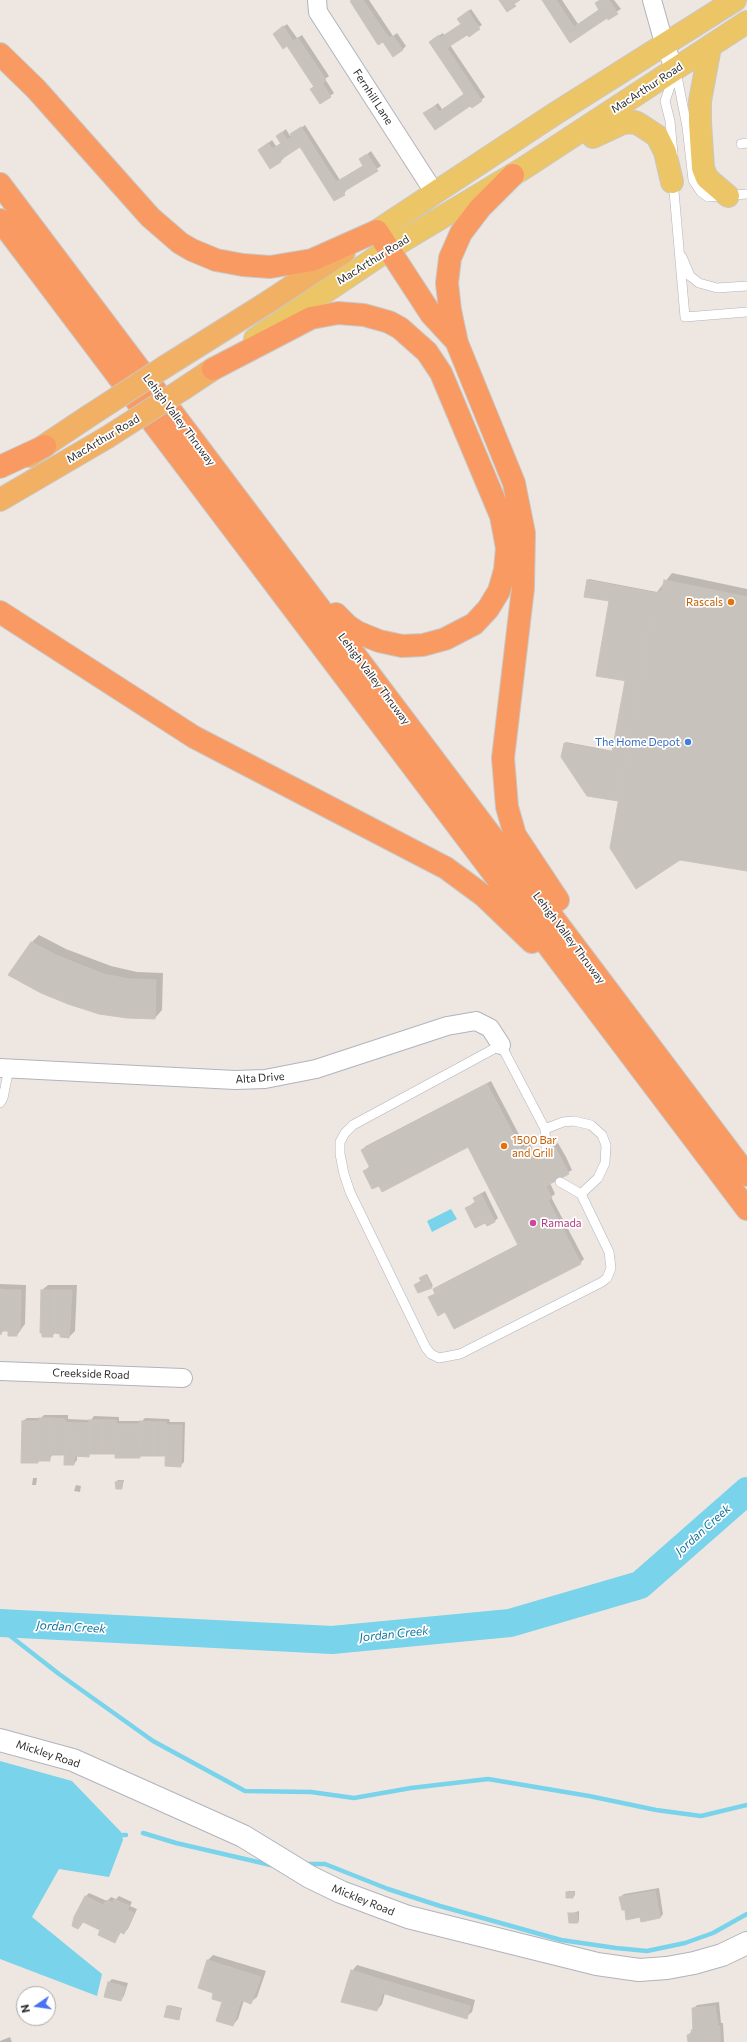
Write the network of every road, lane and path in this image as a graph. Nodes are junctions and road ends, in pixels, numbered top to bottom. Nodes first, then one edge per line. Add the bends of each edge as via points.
1 (317, 0) edge
2 (652, 0) edge
3 (735, 0) edge
4 (747, 22) edge
5 (664, 43) junction
6 (710, 47) junction
7 (0, 54) edge
8 (675, 70) junction
9 (519, 172) junction
10 (672, 182) junction
11 (0, 184) edge
12 (434, 192) junction
13 (738, 195) edge
14 (0, 220) edge
15 (377, 231) junction
16 (678, 246) junction
17 (389, 249) junction
18 (747, 286) edge
19 (747, 312) edge
20 (457, 343) junction
21 (212, 369) junction
22 (45, 446) junction
23 (0, 467) edge
24 (0, 476) edge
25 (0, 500) edge
26 (287, 562) junction
27 (0, 612) edge
28 (578, 986) junction
29 (501, 1045) junction
30 (3, 1064) edge
31 (689, 1098) junction
32 (0, 1102) edge
33 (545, 1129) junction
34 (546, 1148) dead end
35 (747, 1175) edge
36 (560, 1182) dead end
37 (581, 1194) junction
38 (747, 1209) edge
39 (0, 1370) edge
40 (183, 1378) dead end
41 (0, 1740) edge
42 (747, 1943) edge

1 - 12 street, Fernhill Lane via 318,12
2 - 5 street
3 - 5 main road, MacArthur Road
4 - 6 main road, MacArthur Road
5 - 8 street
5 - 12 main road, MacArthur Road
6 - 8 main road, MacArthur Road
6 - 13 main road via 700,101 703,168 707,178
7 - 15 highway via 36,89 150,217 192,250 216,260 236,264 284,266 312,260
8 - 9 main road, MacArthur Road
8 - 10 lane via 665,102 670,121 674,163
8 - 13 lane via 687,127 693,180 708,197
9 - 10 main road via 624,123 634,122 658,136 665,152
9 - 17 main road, MacArthur Road
9 - 20 highway via 469,220 460,233 450,258 447,271 448,296
10 - 16 lane
11 - 26 highway, Lehigh Valley Thruway
12 - 15 main road, MacArthur Road
14 - 28 highway, Lehigh Valley Thruway
15 - 17 highway
15 - 22 highway, MacArthur Road, bridge
16 - 18 lane via 690,276 699,283 717,288
16 - 19 lane via 685,317
17 - 20 highway via 431,314
17 - 21 main road, MacArthur Road via 330,286
20 - 31 highway via 514,483 524,533 523,588 503,758 505,790 515,835
21 - 25 highway, MacArthur Road, bridge via 106,438
21 - 26 highway via 311,318 338,314 364,315 400,328 427,352 447,385 497,505 507,548 505,570 499,591 482,617 445,639 412,646 379,641 348,626
22 - 23 highway
22 - 24 highway, MacArthur Road
26 - 31 highway, Lehigh Valley Thruway
27 - 28 highway via 194,737 446,868 484,896
28 - 38 highway, Lehigh Valley Thruway
29 - 30 street, Alta Drive via 490,1028 476,1022 447,1026 316,1069 265,1079 227,1080
29 - 33 lane
29 - 37 lane via 353,1125 340,1142 340,1154 350,1192 431,1354 439,1358 460,1354 607,1278 611,1268 609,1252
30 - 32 lane via 3,1098
31 - 35 highway, Lehigh Valley Thruway
33 - 34 lane
33 - 37 lane via 574,1120 591,1125 602,1135 606,1145 605,1163 598,1178
36 - 37 lane
39 - 40 street, Creekside Road
41 - 42 street, Mickley Road via 73,1760 243,1836 310,1877 373,1906 408,1917 597,1964 639,1970 694,1963

